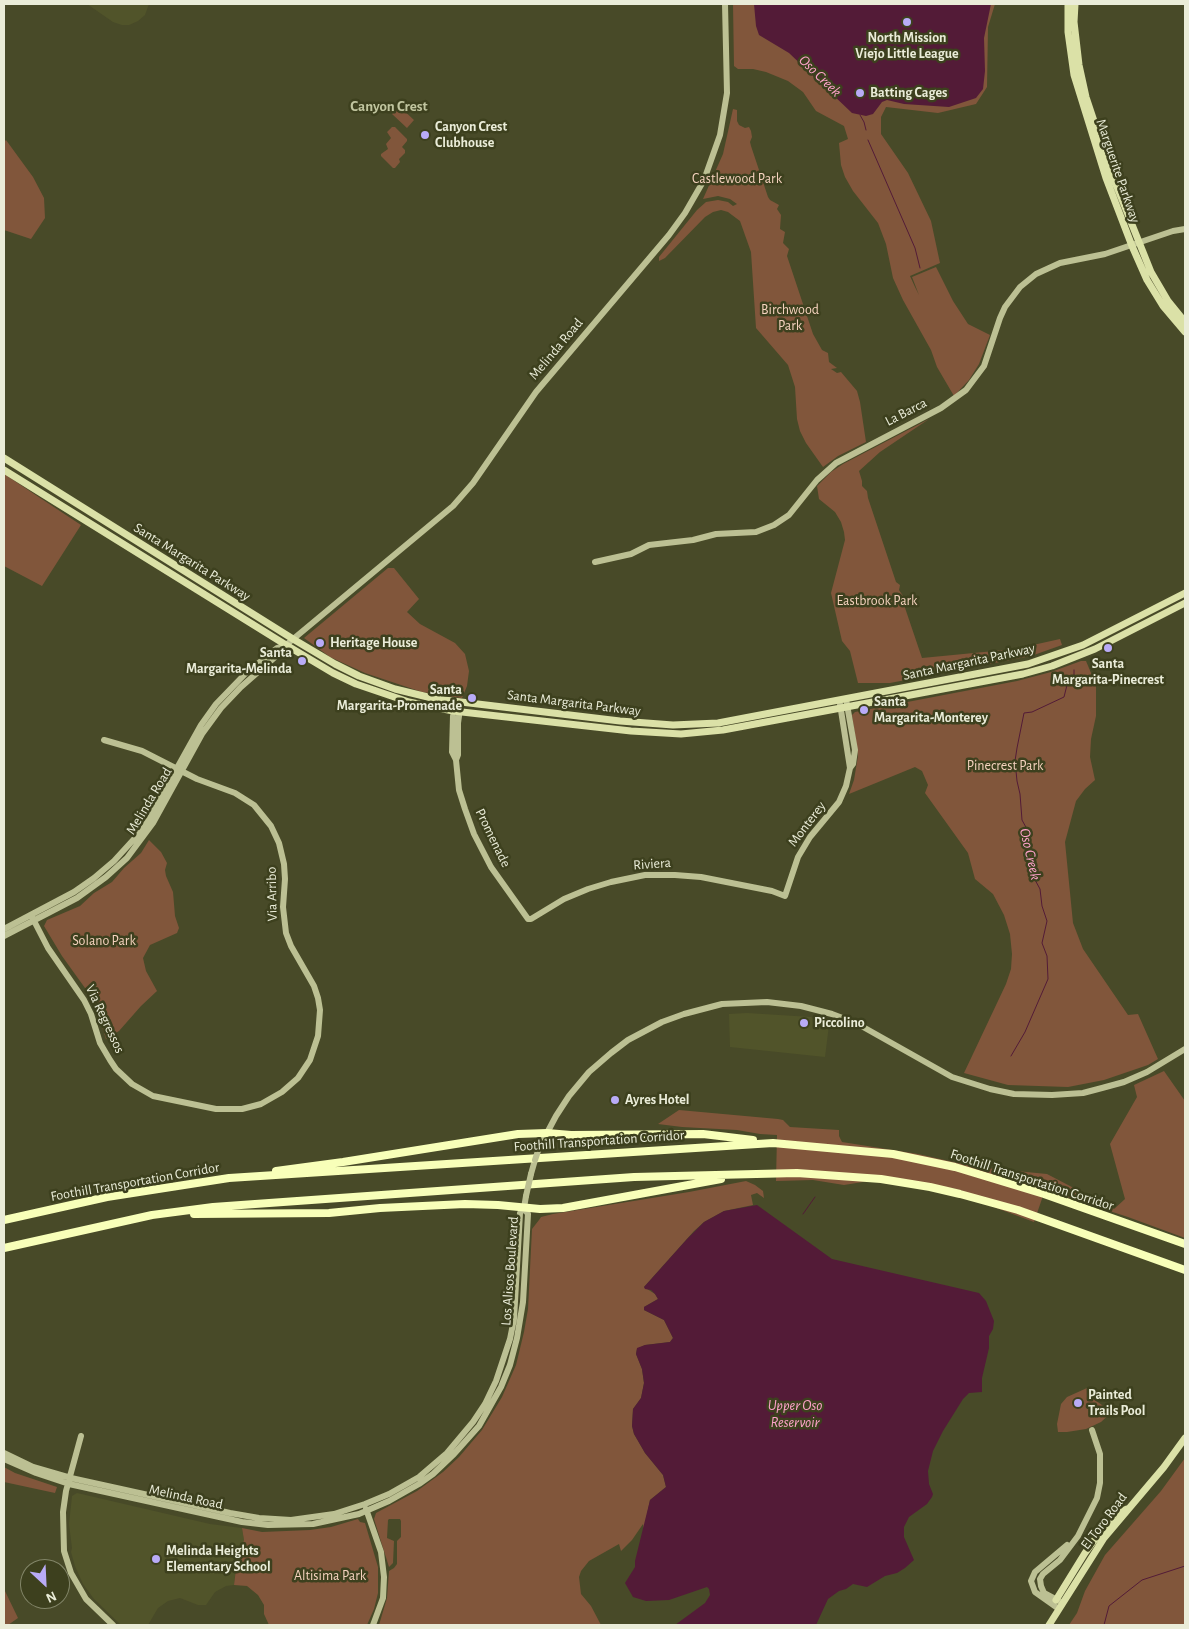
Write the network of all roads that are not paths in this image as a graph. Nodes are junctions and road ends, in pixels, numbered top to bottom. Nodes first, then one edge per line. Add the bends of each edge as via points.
1 (725, 4) edge
2 (1068, 4) edge
3 (1075, 4) edge
4 (1185, 229) edge
5 (1135, 245) junction
6 (1185, 322) edge
7 (1185, 332) edge
8 (4, 458) edge
9 (4, 470) edge
10 (596, 562) dead end
11 (1185, 594) edge
12 (1185, 603) edge
13 (293, 639) junction
14 (286, 645) junction
15 (843, 700) junction
16 (457, 702) junction
17 (844, 708) junction
18 (455, 713) junction
19 (104, 740) dead end
20 (179, 770) junction
21 (786, 896) joint
22 (32, 918) junction
23 (528, 920) joint
24 (4, 929) edge
25 (4, 936) edge
26 (1185, 1049) edge
27 (242, 1109) joint
28 (547, 1133) junction
29 (773, 1143) junction
30 (750, 1174) junction
31 (229, 1178) junction
32 (524, 1208) junction
33 (152, 1215) junction
34 (4, 1220) edge
35 (1185, 1244) edge
36 (4, 1248) edge
37 (1185, 1270) edge
38 (1092, 1430) dead end
39 (81, 1436) dead end
40 (1185, 1438) edge
41 (4, 1453) edge
42 (4, 1459) edge
43 (70, 1481) junction
44 (366, 1508) junction
45 (1059, 1604) junction
46 (112, 1625) edge
47 (373, 1625) edge
48 (1049, 1625) edge

1 - 13 main road, Melinda Road via 727,73 724,115 704,180 685,213 536,392 462,496
2 - 5 main road, Marguerite Parkway via 1070,54 1080,97 1106,178
3 - 5 main road, Marguerite Parkway via 1074,22 1086,97
4 - 5 main road, La Barca
5 - 6 main road, Marguerite Parkway via 1161,291
5 - 7 main road, Marguerite Parkway via 1154,294
5 - 10 main road, La Barca via 1060,263 1030,278 1005,307 984,366 968,388 941,408 836,463 817,480 789,515 774,526 756,532 716,534 649,545 631,554
8 - 13 main road, Santa Margarita Parkway
9 - 14 main road, Santa Margarita Parkway
11 - 15 main road, Santa Margarita Parkway via 1094,640 1052,657
12 - 17 main road, Santa Margarita Parkway via 1103,645 1052,666
13 - 14 main road, Melinda Road
13 - 16 main road, Santa Margarita Parkway via 369,680 405,692
14 - 18 main road, Santa Margarita Parkway via 333,673 367,688
14 - 20 main road, Melinda Road via 221,708
15 - 16 main road, Santa Margarita Parkway via 718,723 673,725
15 - 17 main road, Monterey
16 - 18 main road, Promenade
17 - 18 main road, Santa Margarita Parkway via 723,730 681,734
17 - 21 main road, Monterey via 853,764 839,802 798,857
18 - 23 main road, Promenade via 460,794 474,834 491,867
19 - 20 main road, Via Arribo via 142,751
20 - 22 main road, Melinda Road via 148,820 114,862
20 - 27 main road, Via Arribo via 240,796 254,805 271,826 284,864 286,933 318,998 318,1036 304,1070 282,1092 261,1104
21 - 23 main road, Riviera via 701,877 645,875 588,889
22 - 24 main road, Melinda Road
22 - 25 main road, Melinda Road
22 - 27 main road, Via Regressos via 48,948 84,1000 110,1060 132,1084 153,1096 216,1110
26 - 28 main road, Los Alisos Boulevard via 1147,1072 1102,1088 1052,1095 1014,1094 952,1077 856,1023 832,1014 780,1003 729,1004 676,1016 620,1046 581,1082
28 - 29 highway via 703,1134
28 - 31 highway via 518,1134
28 - 32 main road, Los Alisos Boulevard, bridge via 539,1148
29 - 31 highway, Foothill Transportation Corridor
29 - 35 highway, Foothill Transportation Corridor via 916,1158 992,1177
30 - 32 highway via 578,1206
30 - 33 highway via 634,1177 213,1207
30 - 37 highway via 853,1176 906,1182 969,1196 1036,1217
31 - 34 highway, Foothill Transportation Corridor via 107,1197
32 - 33 highway via 465,1204 329,1213
32 - 44 main road, Los Alisos Boulevard via 528,1214 517,1338 494,1401 473,1434 433,1474 405,1493
33 - 36 highway
38 - 45 main road via 1100,1454 1097,1498 1081,1529 1066,1547 1035,1572 1031,1581 1035,1592
39 - 43 main road
40 - 45 main road, El Toro Road via 1164,1467 1127,1509 1116,1514 1085,1552
41 - 43 main road, Melinda Road
42 - 43 main road, Melinda Road via 36,1474
43 - 44 main road, Melinda Road via 242,1522 268,1525 313,1524 335,1520
43 - 46 main road via 62,1526 65,1556 86,1599
44 - 47 main road via 384,1570 383,1598
45 - 48 main road

